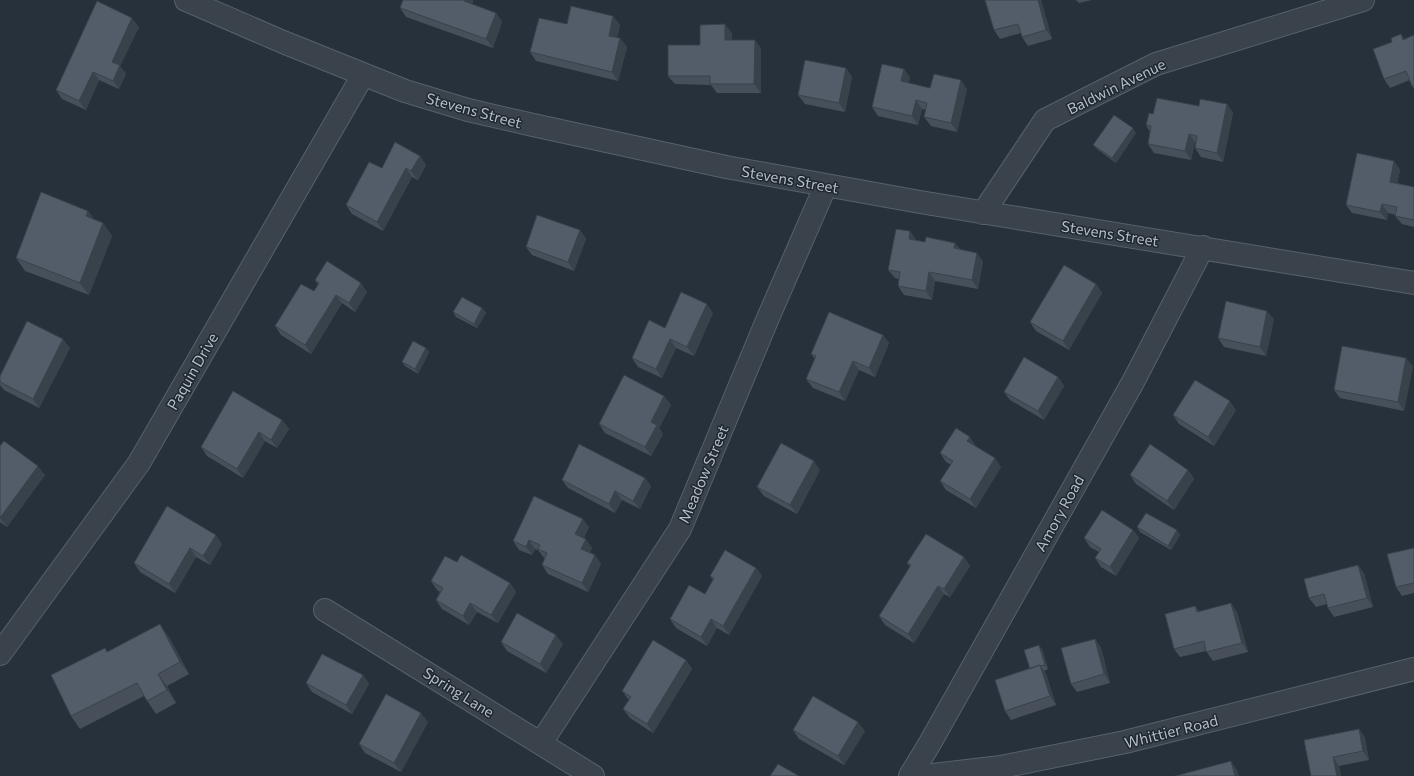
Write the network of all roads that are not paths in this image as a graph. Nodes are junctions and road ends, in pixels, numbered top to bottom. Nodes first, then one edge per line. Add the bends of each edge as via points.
1 (186, 0) edge
2 (1363, 0) edge
3 (363, 75) junction
4 (826, 185) junction
5 (983, 213) junction
6 (1203, 248) junction
7 (1414, 283) edge
8 (325, 610) dead end
9 (0, 654) edge
10 (1414, 669) edge
11 (540, 743) junction
12 (593, 776) edge
13 (910, 776) edge
14 (924, 776) edge

1 - 3 street, Stevens Street
2 - 5 street, Baldwin Avenue via 1156,64 1045,120
3 - 4 street, Stevens Street via 468,110 661,154
3 - 9 street, Paquin Drive via 140,463
4 - 5 street, Stevens Street
4 - 11 street, Meadow Street via 680,529
5 - 6 street, Stevens Street
6 - 7 street, Stevens Street
6 - 13 street, Amory Road via 1134,382
8 - 11 street, Spring Lane
10 - 14 street, Whittier Road via 1125,742 1001,767
11 - 12 street, Spring Lane

